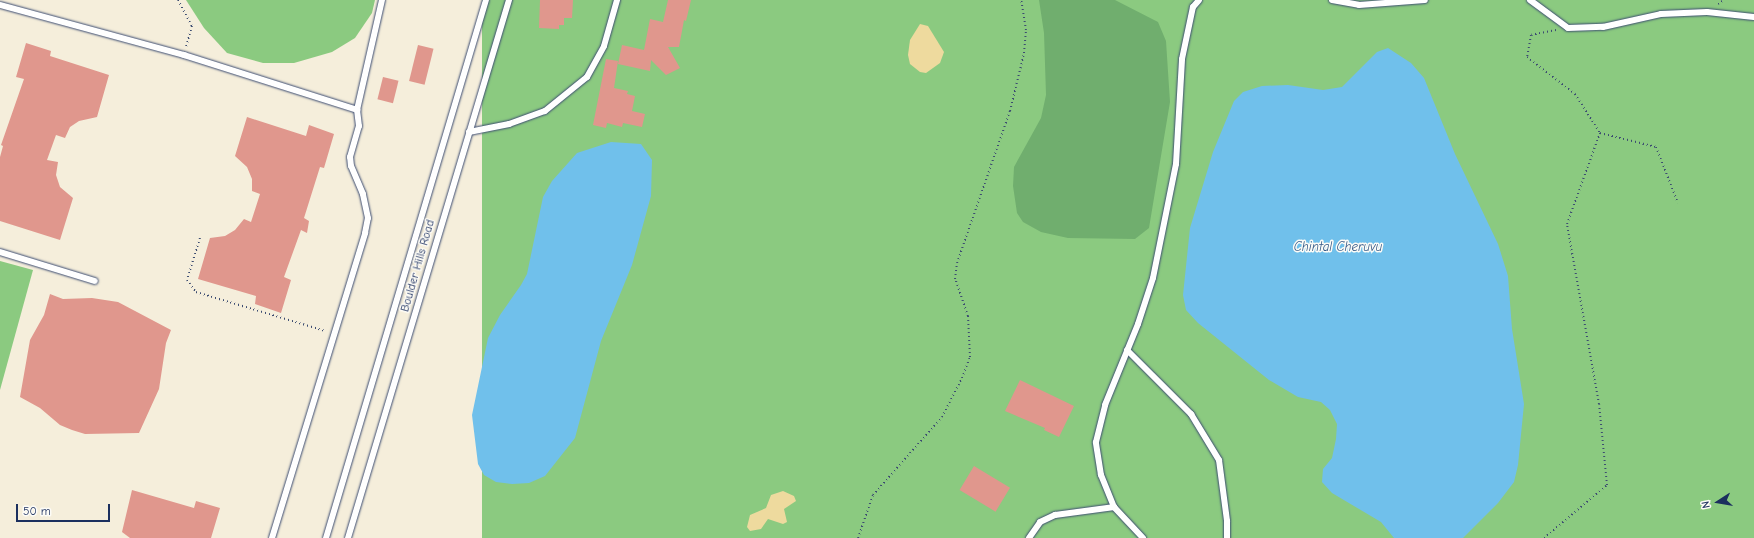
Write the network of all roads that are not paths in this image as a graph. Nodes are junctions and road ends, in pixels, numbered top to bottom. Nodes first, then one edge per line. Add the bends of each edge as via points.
1 (382, 0) edge
2 (486, 0) edge
3 (509, 0) edge
4 (617, 0) edge
5 (1199, 0) edge
6 (1332, 0) edge
7 (1425, 0) edge
8 (1530, 0) edge
9 (0, 5) edge
10 (1754, 17) edge
11 (357, 110) junction
12 (469, 132) junction
13 (0, 252) edge
14 (95, 281) dead end
15 (1127, 350) junction
16 (1114, 507) junction
17 (272, 538) edge
18 (326, 538) edge
19 (348, 538) edge
20 (1029, 538) edge
21 (1143, 538) edge
22 (1227, 538) edge

1 - 11 lane
2 - 18 lane, Boulder Hills Road
3 - 12 lane, Boulder Hills Road
4 - 12 lane via 604,46 587,77 545,111 509,124
5 - 15 lane via 1193,7 1182,58 1176,164 1153,278
6 - 7 lane via 1359,5
8 - 10 lane via 1568,28 1603,28 1661,14 1707,12
9 - 11 lane via 184,54
11 - 17 lane via 359,126 350,157 368,218
12 - 19 lane, Boulder Hills Road
13 - 14 lane
15 - 16 lane via 1105,405 1096,442 1101,475
15 - 22 lane via 1191,414 1219,460
16 - 20 lane via 1055,515 1040,522
16 - 21 lane

